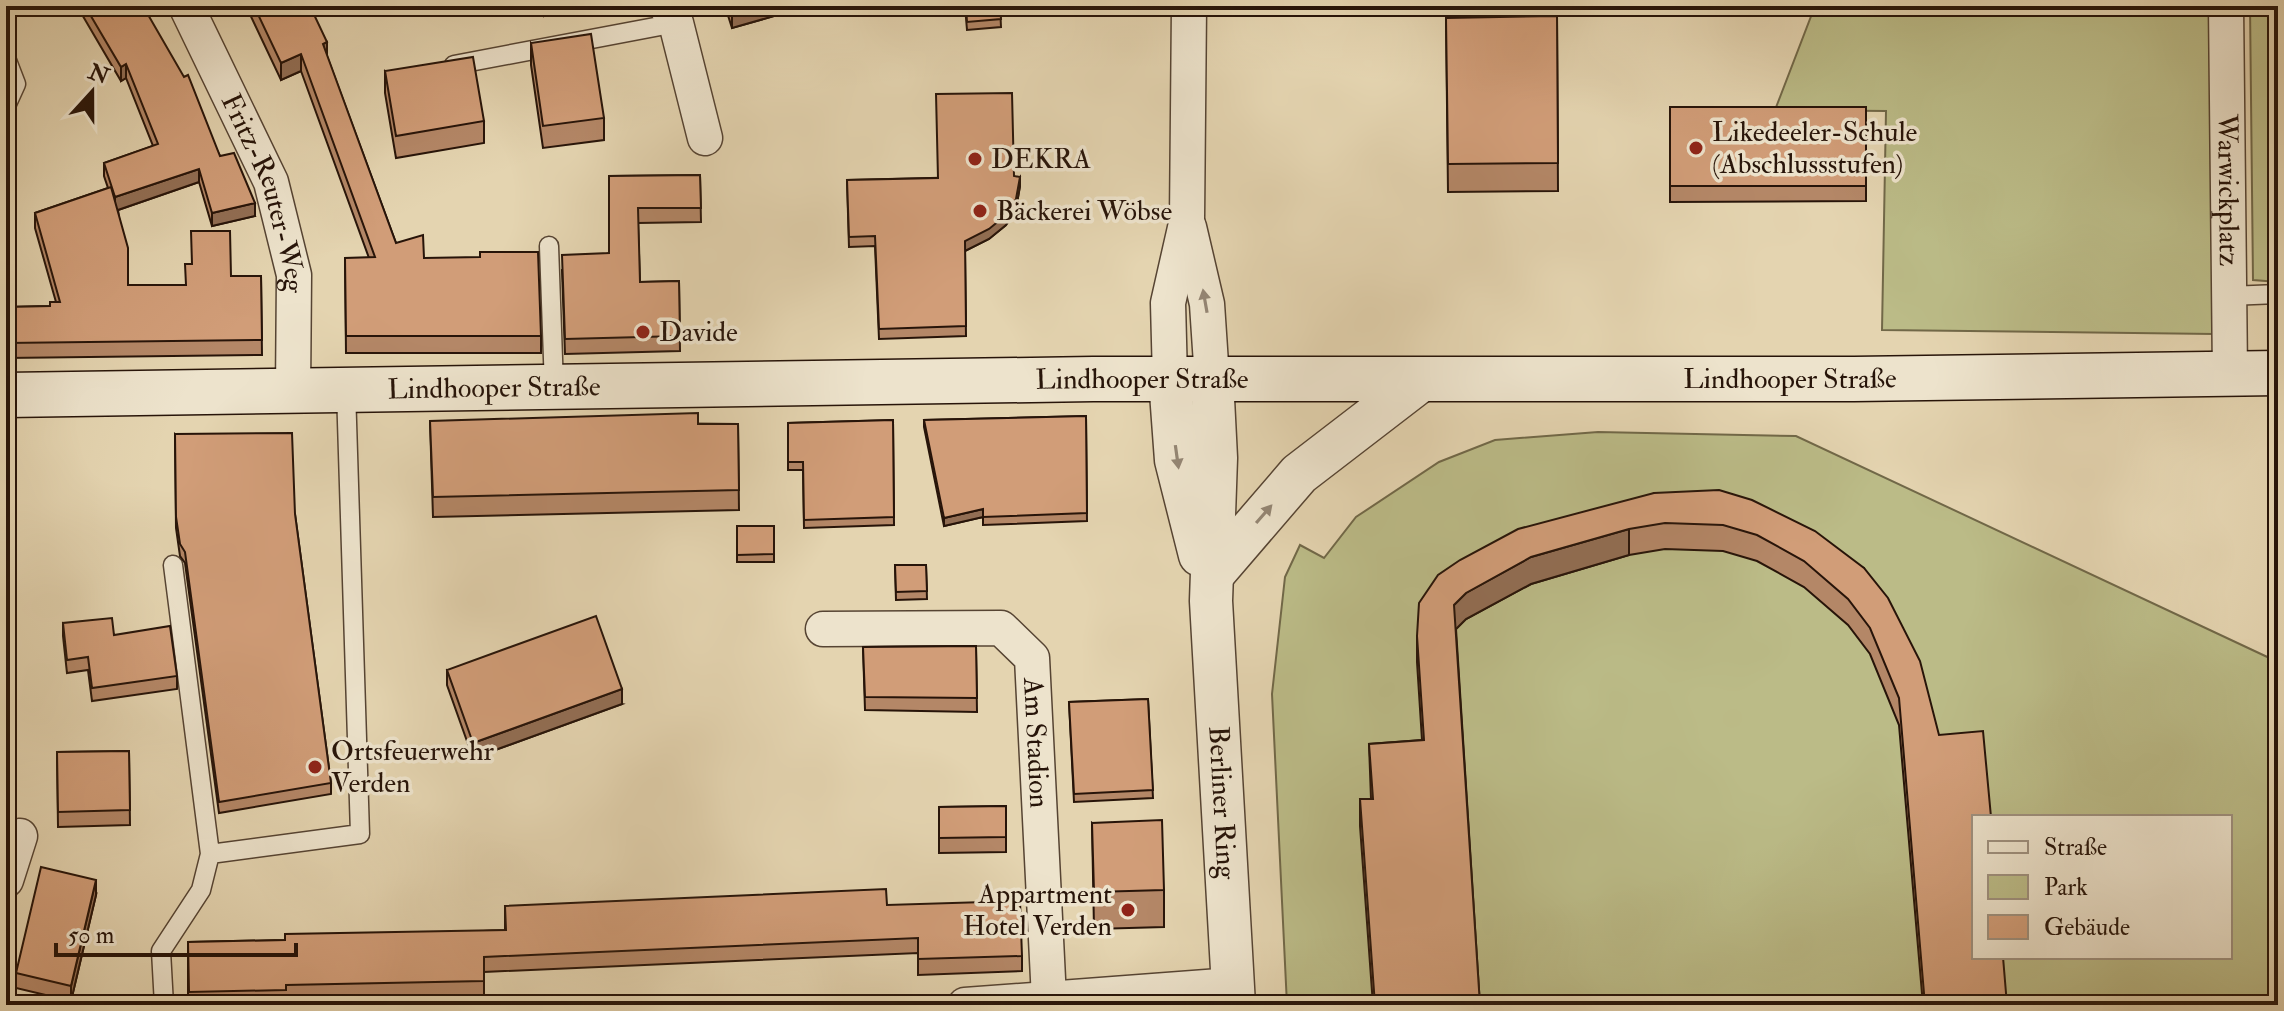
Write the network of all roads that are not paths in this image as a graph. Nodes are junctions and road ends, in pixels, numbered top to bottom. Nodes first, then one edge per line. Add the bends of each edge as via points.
1 (186, 6) edge
2 (1189, 6) edge
3 (2226, 6) edge
4 (671, 15) edge
5 (6, 58) edge
6 (454, 65) edge
7 (6, 106) edge
8 (705, 138) dead end
9 (549, 246) dead end
10 (2278, 294) edge
11 (2229, 296) junction
12 (2278, 373) edge
13 (2230, 374) junction
14 (1191, 379) junction
15 (1420, 381) junction
16 (554, 388) junction
17 (346, 390) junction
18 (293, 391) junction
19 (6, 395) edge
20 (173, 565) dead end
21 (1212, 588) junction
22 (823, 629) dead end
23 (20, 836) dead end
24 (210, 854) junction
25 (6, 880) edge
26 (1233, 995) edge
27 (1049, 999) junction
28 (164, 1005) edge
29 (965, 1005) edge

1 - 18 street, Fritz-Reuter-Weg via 271,182 294,275
2 - 14 street via 1187,219 1207,304
3 - 11 street, Warwickplatz
4 - 6 lane
4 - 8 street
5 - 7 lane via 16,84
9 - 16 lane
10 - 11 lane
11 - 13 street, Warwickplatz
12 - 13 main road, Lindhooper Straße
13 - 15 main road, Lindhooper Straße
14 - 15 main road, Lindhooper Straße
14 - 16 main road, Lindhooper Straße
14 - 21 street, Berliner Ring via 1216,458
21 -> 15 street via 1299,474
16 - 17 main road, Lindhooper Straße
17 - 18 main road, Lindhooper Straße
17 - 24 lane via 360,834
18 - 19 main road, Lindhooper Straße
20 - 24 lane
21 - 26 street, Berliner Ring
22 - 27 street, Am Stadion via 1001,628 1032,658
23 - 25 street
24 - 28 lane via 201,890 161,951
26 - 27 street
27 - 29 street

